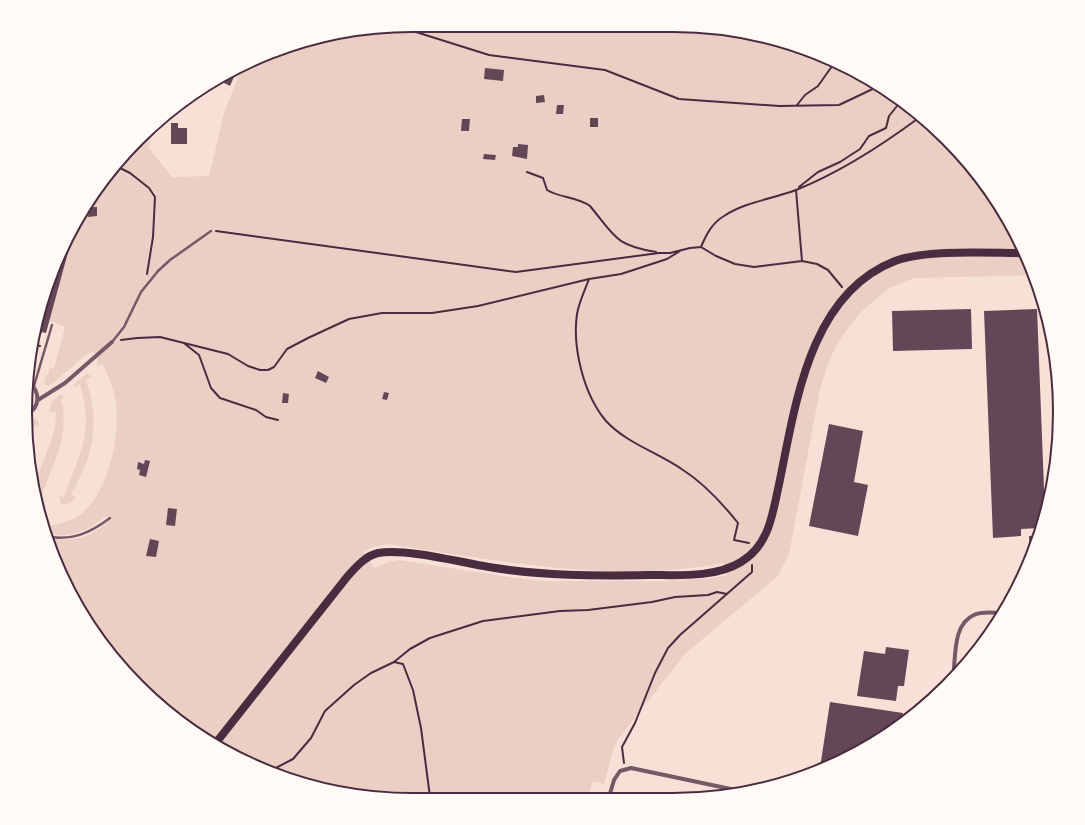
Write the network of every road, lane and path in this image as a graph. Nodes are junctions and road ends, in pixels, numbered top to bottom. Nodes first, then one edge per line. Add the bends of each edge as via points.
1 (416, 32) edge
2 (832, 67) edge
3 (872, 89) edge
4 (797, 105) junction
5 (897, 106) edge
6 (916, 120) edge
7 (121, 168) edge
8 (527, 172) dead end
9 (796, 190) junction
10 (211, 231) joint
11 (701, 247) junction
12 (683, 250) junction
13 (659, 253) junction
14 (1018, 253) edge
15 (802, 261) junction
16 (589, 279) junction
17 (148, 283) junction
18 (848, 294) junction
19 (52, 325) dead end
20 (112, 342) junction
21 (184, 343) junction
22 (38, 345) edge
23 (45, 347) junction
24 (34, 386) joint
25 (38, 400) junction
26 (32, 411) edge
27 (278, 420) dead end
28 (110, 518) dead end
29 (53, 537) edge
30 (749, 556) junction
31 (727, 594) junction
32 (996, 613) edge
33 (394, 662) junction
34 (954, 668) edge
35 (218, 740) edge
36 (277, 768) edge
37 (624, 769) junction
38 (730, 789) edge
39 (429, 793) edge
40 (610, 793) edge

1 - 4 path via 489,55 605,70 679,99
2 - 4 path via 818,86 805,95
3 - 4 path via 839,104
5 - 9 path via 889,116 886,128 869,136 860,149 818,172
6 - 9 path via 883,144
7 - 17 path via 149,188 155,197 153,237 146,277
8 - 13 path via 542,178 546,190 555,196 585,202 618,241 641,250
9 - 11 path via 738,208 722,216 706,233
9 - 15 path
10 - 13 path via 516,272
10 - 17 lane via 170,260
11 - 12 path
11 - 15 path via 735,264 754,267
12 - 13 path
12 - 16 path via 647,266 621,274
14 - 18 main road via 915,256 895,262 874,273
15 - 18 path via 817,264 828,270
16 - 21 path via 470,307 432,313 382,313 349,319 288,349 274,368 268,370 248,366 228,354
16 - 30 path via 577,314 578,341 585,383 593,401 607,421 624,435 705,486 738,523 734,540 752,544
17 - 20 lane via 124,327
18 - 30 main road via 821,331 808,361 792,420 769,528 760,546
19 - 23 lane
20 - 21 path via 160,337
20 - 25 street via 65,383
21 - 27 path via 200,355 211,388 220,398
22 - 23 path
23 - 24 lane
24 - 25 street
25 - 26 street
28 - 29 lane via 81,535
30 - 31 path via 752,572
30 - 35 main road via 730,568 707,573 605,576 499,569 394,552 376,553 360,563 346,577
31 - 33 path via 717,592 483,621 430,638
31 - 37 path via 680,635 663,657 636,723 622,747
32 - 34 street via 974,615 964,623 958,634
33 - 36 path via 371,673 336,700 325,711 303,749 293,760
33 - 39 path via 403,664 413,690
37 - 38 street via 642,769
37 - 40 street via 614,780

